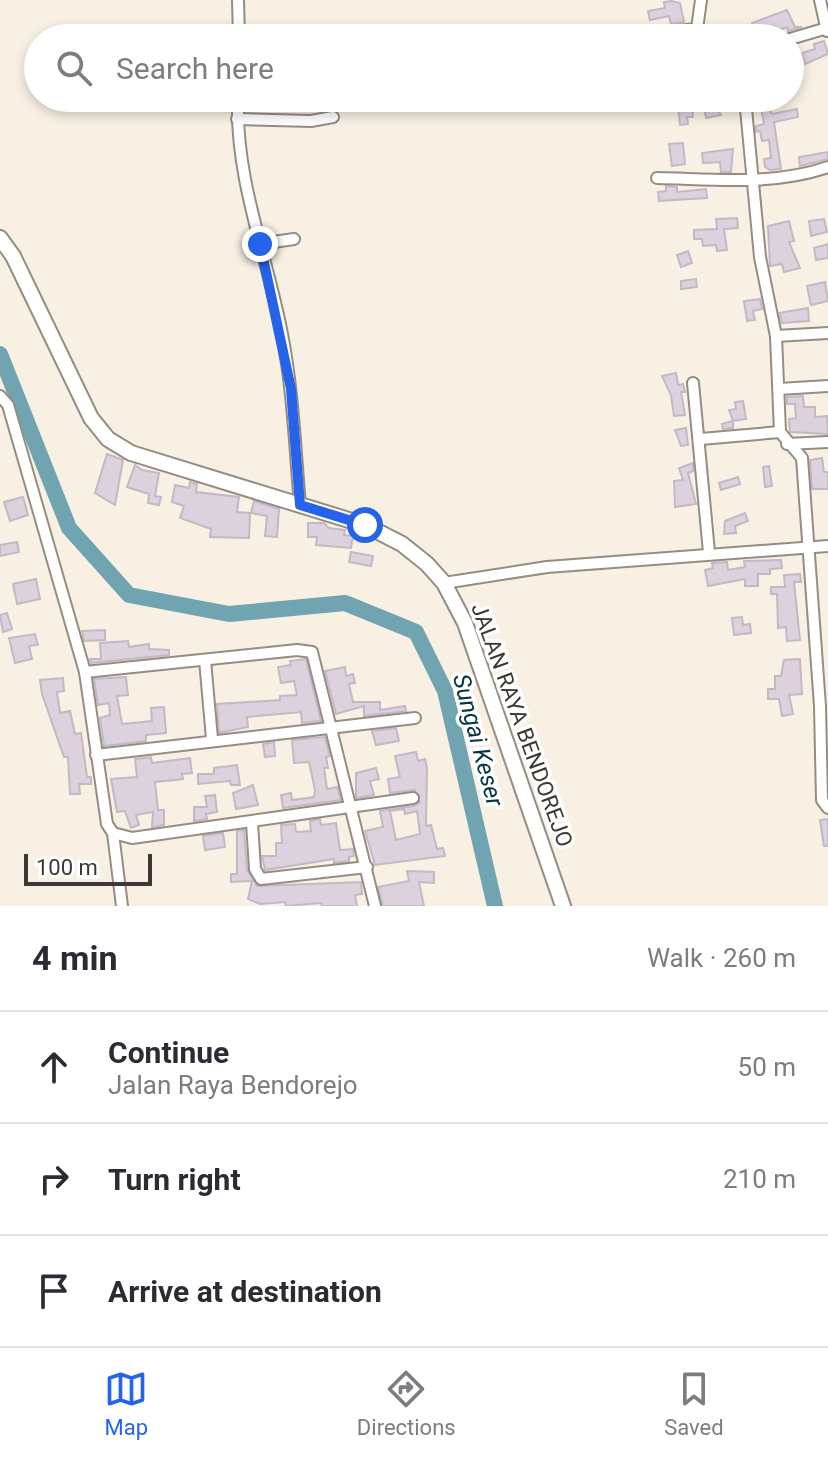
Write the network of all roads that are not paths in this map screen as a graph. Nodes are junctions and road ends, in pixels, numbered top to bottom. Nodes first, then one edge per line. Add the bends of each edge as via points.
1 (238, 0) edge
2 (701, 0) edge
3 (820, 0) edge
4 (239, 24) edge
5 (698, 24) edge
6 (827, 31) edge
7 (804, 36) edge
8 (237, 112) edge
9 (747, 112) edge
10 (333, 117) dead end
11 (237, 119) junction
12 (828, 167) edge
13 (657, 178) dead end
14 (755, 180) junction
15 (0, 238) edge
16 (294, 239) dead end
17 (260, 244) junction
18 (828, 333) edge
19 (776, 336) junction
20 (693, 383) dead end
21 (828, 386) edge
22 (779, 389) junction
23 (0, 396) edge
24 (780, 432) junction
25 (701, 439) junction
26 (828, 442) edge
27 (787, 444) junction
28 (300, 505) junction
29 (828, 546) edge
30 (811, 547) junction
31 (709, 552) junction
32 (444, 583) junction
33 (205, 660) junction
34 (85, 672) junction
35 (824, 706) edge
36 (415, 718) dead end
37 (330, 726) junction
38 (212, 739) junction
39 (96, 755) junction
40 (413, 798) dead end
41 (352, 806) junction
42 (828, 808) edge
43 (252, 823) junction
44 (113, 833) junction
45 (367, 867) junction
46 (122, 906) edge
47 (375, 906) edge
48 (563, 906) edge

1 - 4 street
2 - 5 street
3 - 6 street
6 - 7 street
8 - 11 street
9 - 14 street
10 - 11 street
11 - 17 street
12 - 14 street
13 - 14 street
14 - 19 street via 760,257
15 - 28 main road, JALAN RAYA BENDOREJO via 91,418 108,439 131,453
16 - 17 street
17 - 28 street via 291,389
18 - 19 street
19 - 22 street
20 - 25 street
21 - 22 street
22 - 24 street
23 - 34 street via 8,405
24 - 25 street
24 - 27 street
25 - 31 street
26 - 27 street
27 - 30 street via 802,458
28 - 32 main road, JALAN RAYA BENDOREJO via 365,525 402,544
29 - 30 street
30 - 31 street
30 - 35 street
31 - 32 street
32 - 48 main road, JALAN RAYA BENDOREJO via 465,623
33 - 34 street
33 - 37 street via 312,652
33 - 38 street
34 - 39 street
35 - 42 street via 822,800
36 - 37 street
37 - 38 street
37 - 41 street
38 - 39 street
39 - 44 street
40 - 41 street
41 - 43 street
41 - 45 street
43 - 44 street via 132,838
43 - 45 street via 255,869 261,879
44 - 46 street
45 - 47 street

